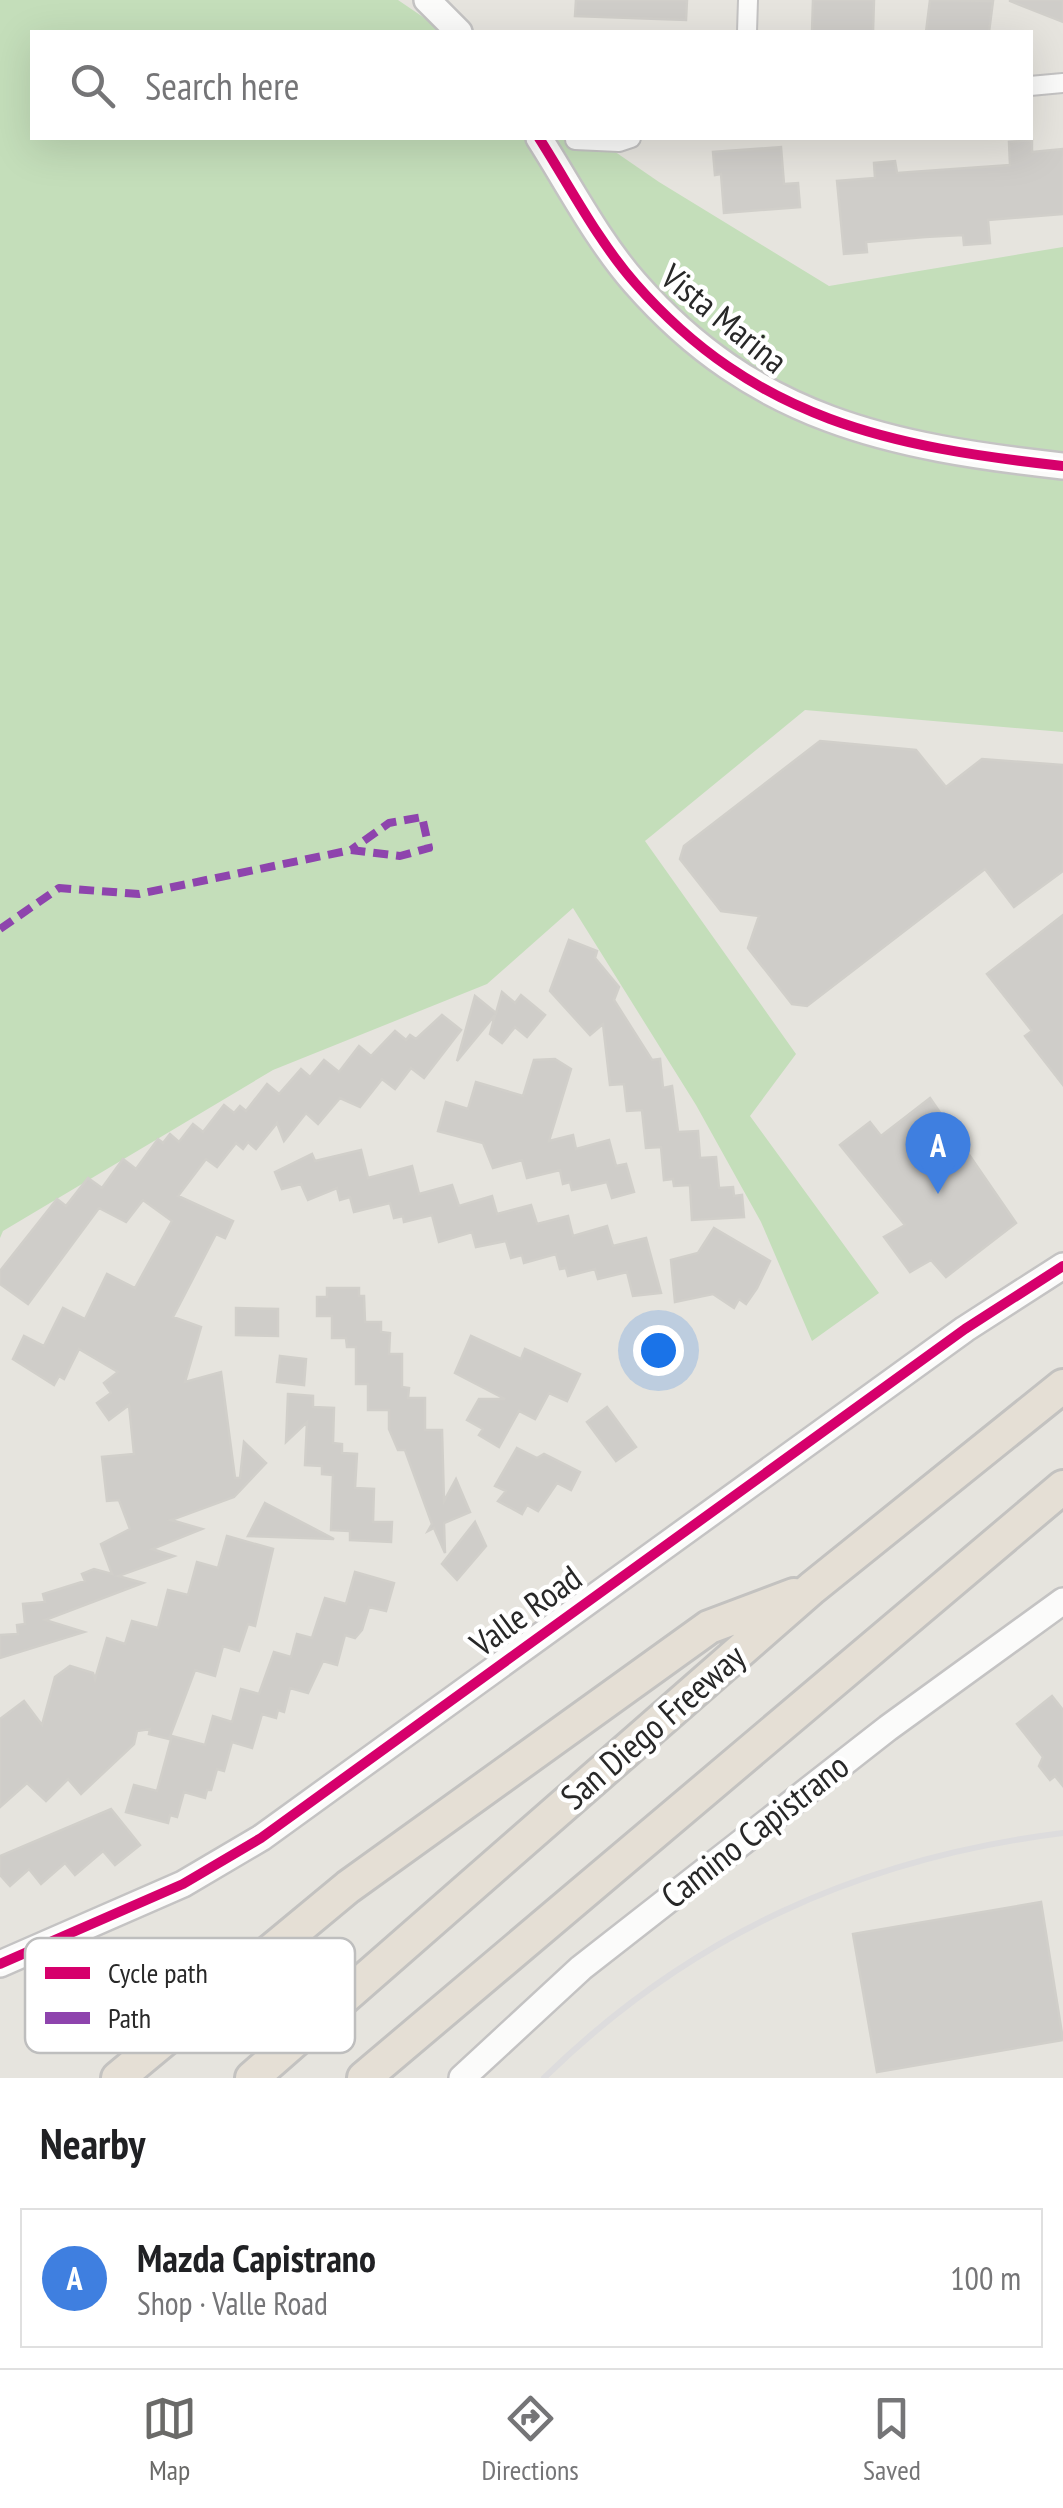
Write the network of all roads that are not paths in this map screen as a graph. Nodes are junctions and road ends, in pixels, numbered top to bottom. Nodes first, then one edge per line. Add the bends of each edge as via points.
1 (426, 0) edge
2 (748, 0) edge
3 (457, 30) edge
4 (747, 30) edge
5 (1063, 83) edge
6 (1033, 86) edge
7 (571, 140) edge
8 (590, 140) edge
9 (624, 140) edge
10 (544, 146) edge
11 (1063, 466) edge
12 (1063, 1266) edge
13 (1063, 1386) edge
14 (1063, 1487) edge
15 (812, 1588) junction
16 (1063, 1601) edge
17 (59, 1938) edge
18 (287, 1938) edge
19 (25, 1953) edge
20 (0, 1964) edge
21 (355, 1988) edge
22 (148, 2053) edge
23 (281, 2053) edge
24 (118, 2078) edge
25 (252, 2078) edge
26 (364, 2078) edge
27 (462, 2078) edge

1 - 3 street
2 - 4 street
5 - 6 street
7 - 10 street
8 - 9 street
10 - 11 street, Vista Marina via 633,281 677,326 786,402 918,448
12 - 17 street, Valle Road via 966,1329 261,1838 183,1884
13 - 15 highway, San Diego Freeway
14 - 26 highway
15 - 18 highway via 709,1627
15 - 21 highway, San Diego Freeway
16 - 27 street, Camino Capistrano via 596,1956
19 - 20 street, Valle Road
22 - 24 highway
23 - 25 highway, San Diego Freeway

